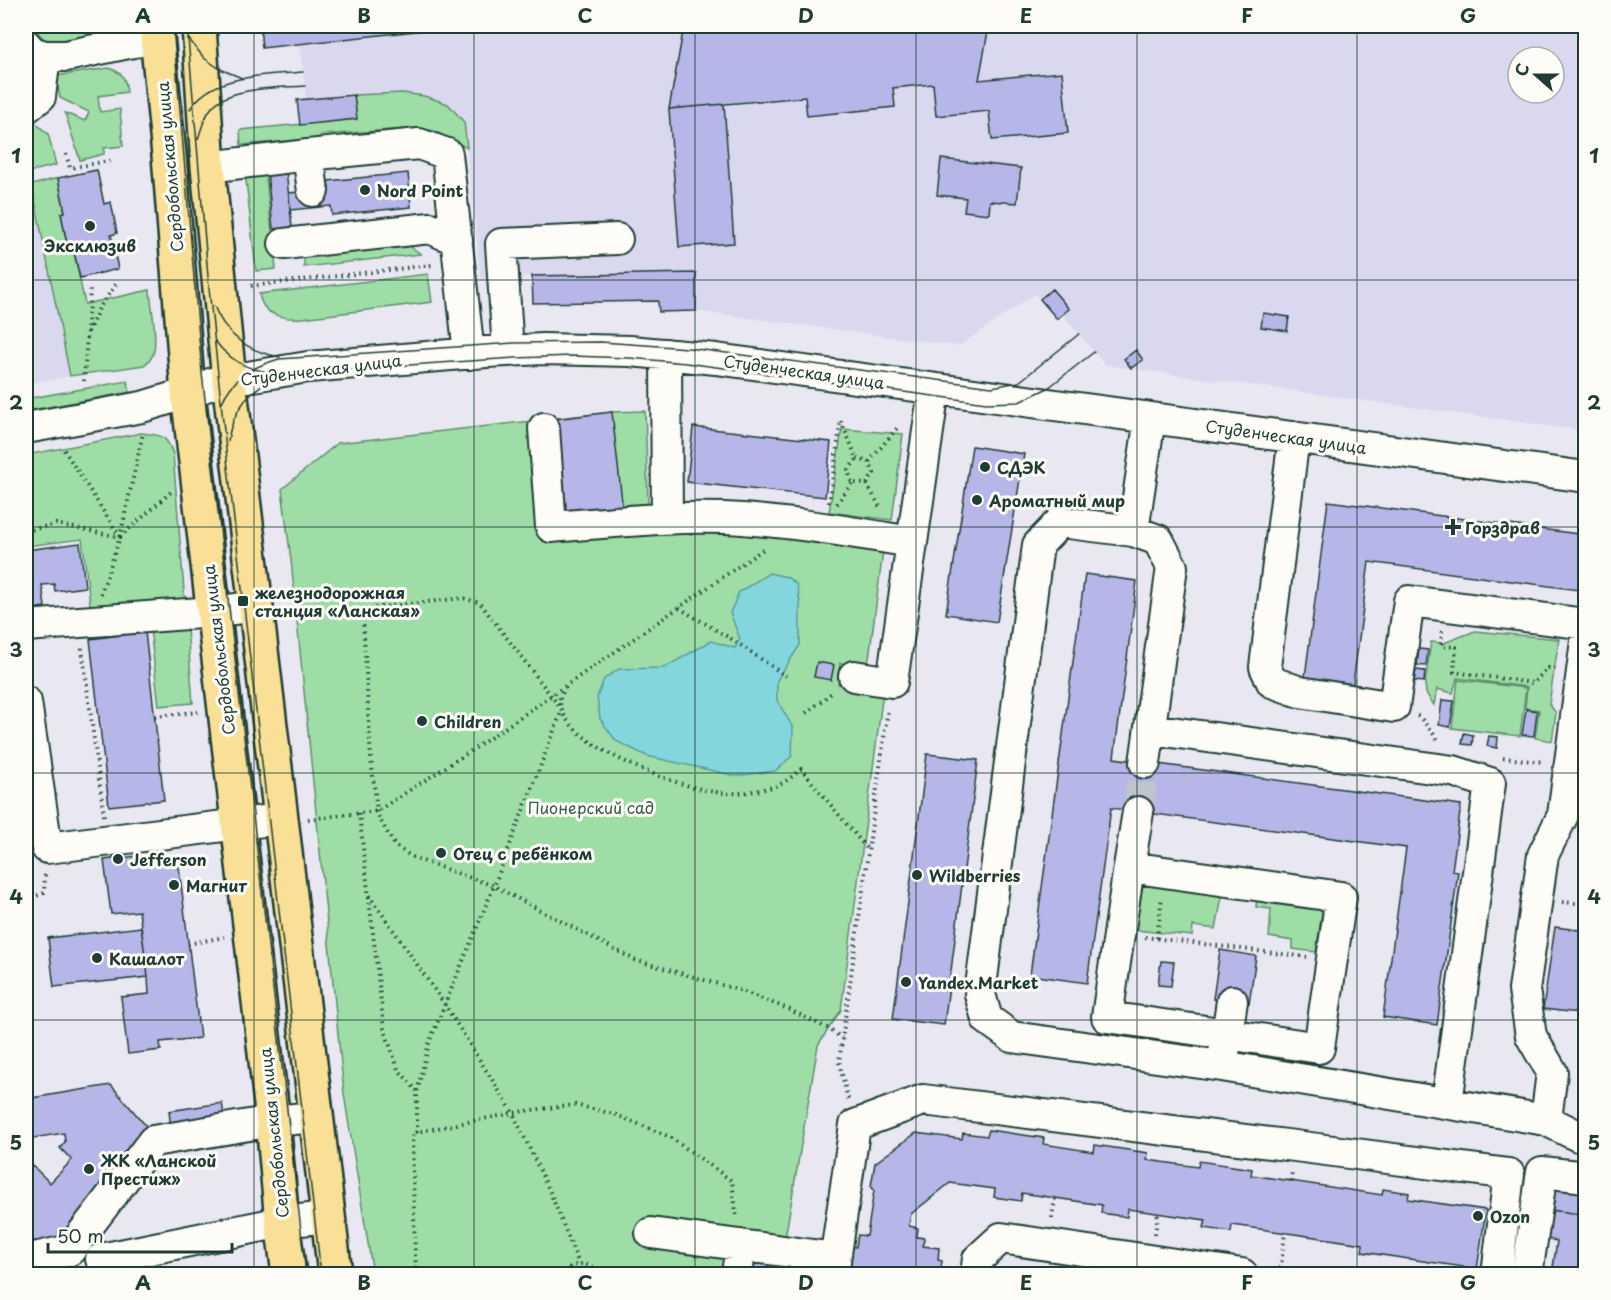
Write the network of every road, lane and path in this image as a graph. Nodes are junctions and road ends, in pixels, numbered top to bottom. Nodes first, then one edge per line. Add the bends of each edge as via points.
1 (199, 26) edge
2 (156, 32) edge
3 (35, 50) edge
4 (26, 108) edge
5 (66, 154) dead end
6 (309, 155) junction
7 (114, 160) dead end
8 (208, 167) junction
9 (617, 238) dead end
10 (318, 239) junction
11 (284, 244) dead end
12 (458, 251) junction
13 (117, 283) dead end
14 (251, 286) dead end
15 (90, 290) dead end
16 (87, 334) junction
17 (508, 351) junction
18 (469, 354) junction
19 (666, 354) junction
20 (229, 380) junction
21 (84, 381) dead end
22 (934, 389) junction
23 (188, 393) junction
24 (1150, 418) junction
25 (145, 425) dead end
26 (898, 427) dead end
27 (26, 428) edge
28 (544, 428) dead end
29 (1294, 437) junction
30 (57, 440) dead end
31 (857, 459) junction
32 (869, 462) junction
33 (1586, 477) edge
34 (867, 484) junction
35 (177, 488) dead end
36 (828, 507) dead end
37 (884, 515) dead end
38 (667, 518) junction
39 (798, 525) junction
40 (26, 531) edge
41 (1134, 531) junction
42 (120, 537) junction
43 (912, 542) junction
44 (256, 606) junction
45 (679, 608) junction
46 (214, 612) junction
47 (86, 621) junction
48 (1586, 624) edge
49 (26, 626) edge
50 (1442, 635) dead end
51 (1586, 641) edge
52 (1558, 669) dead end
53 (786, 676) dead end
54 (854, 676) joint
55 (892, 682) junction
56 (566, 686) junction
57 (551, 696) junction
58 (26, 702) edge
59 (1394, 707) junction
60 (562, 710) junction
61 (204, 712) dead end
62 (806, 713) dead end
63 (155, 716) dead end
64 (1150, 729) junction
65 (1492, 757) dead end
66 (1145, 763) tunnel mouth
67 (1569, 765) junction
68 (1453, 771) junction
69 (377, 811) junction
70 (1138, 812) tunnel mouth
71 (359, 813) junction
72 (292, 819) junction
73 (238, 825) junction
74 (107, 840) junction
75 (47, 848) junction
76 (868, 850) junction
77 (1129, 867) junction
78 (494, 886) junction
79 (369, 896) junction
80 (26, 900) edge
81 (1139, 936) dead end
82 (225, 937) dead end
83 (188, 944) dead end
84 (1309, 957) dead end
85 (1232, 1001) dead end
86 (445, 1005) junction
87 (1227, 1034) junction
88 (843, 1038) junction
89 (1222, 1066) junction
90 (417, 1092) junction
91 (1447, 1103) junction
92 (513, 1113) junction
93 (315, 1117) junction
94 (1546, 1120) junction
95 (273, 1121) junction
96 (855, 1125) junction
97 (417, 1132) junction
98 (1586, 1137) edge
99 (1586, 1177) edge
100 (328, 1217) junction
101 (282, 1222) junction
102 (1285, 1232) dead end
103 (651, 1233) dead end
104 (741, 1245) junction
105 (26, 1260) edge
106 (101, 1260) dead end
107 (579, 1264) junction
108 (834, 1266) edge
109 (595, 1269) dead end
110 (334, 1274) edge
111 (289, 1275) edge
112 (417, 1275) edge
113 (568, 1275) edge
114 (737, 1275) edge
115 (976, 1275) edge
116 (1242, 1275) edge
117 (1280, 1275) edge
118 (1497, 1275) edge
119 (1527, 1275) edge

1 - 8 main road
2 - 3 street via 133,42 66,56
2 - 23 main road, Сердобольская улица
3 - 4 street via 40,97
5 - 7 path via 70,168
6 - 8 street
6 - 10 street
6 - 12 street via 419,144 447,154
8 - 20 main road
9 - 17 street via 501,244
10 - 11 street
10 - 12 street via 430,228
12 - 14 path
12 - 18 street
13 - 16 path
15 - 16 path
16 - 21 path
17 - 18 street, Студенческая улица
17 - 19 street, Студенческая улица
18 - 20 street, Студенческая улица via 308,367
19 - 22 street, Студенческая улица
19 - 38 street
20 - 23 street, Студенческая улица
20 - 44 main road
22 - 24 street, Студенческая улица
22 - 43 street
23 - 27 street, Студенческая улица via 142,407
23 - 46 main road, Сердобольская улица
24 - 29 street, Студенческая улица
24 - 41 street
25 - 42 path
26 - 32 path
28 - 38 street via 551,527
29 - 33 street, Студенческая улица
29 - 59 street via 1264,667 1272,682 1300,692
30 - 42 path
31 - 32 path
31 - 34 path via 848,470 852,483
31 - 36 path via 841,421
32 - 34 path via 874,473
34 - 37 path
35 - 42 path
38 - 39 street via 726,518
39 - 43 street
39 - 45 path
40 - 42 path via 56,524
41 - 64 street via 1158,540 1172,567
41 - 89 street via 1060,522 1038,545 980,994 987,1019 1012,1037
42 - 47 path
43 - 55 street
44 - 46 street
44 - 72 main road
45 - 53 path
45 - 56 path
46 - 47 street
46 - 73 main road, Сердобольская улица
47 - 49 street
47 - 74 path
48 - 59 street via 1409,601
50 - 52 path via 1441,646 1456,647 1454,672 1533,683 1548,668
51 - 67 street
54 - 55 street
54 - 62 path
55 - 76 path
56 - 57 path
56 - 60 path via 560,698
57 - 60 path
57 - 69 path
57 - 69 path via 480,603 464,598 373,608 363,620
58 - 75 street
59 - 68 path via 1420,717 1449,753
60 - 76 path via 569,723 603,752 683,784 723,793 758,791 780,784 801,770
60 - 78 path
61 - 63 path
64 - 66 street
64 - 68 street
65 - 67 path
67 - 94 street via 1563,815 1543,855 1524,990 1532,1036 1552,1072
68 - 91 street via 1490,783
69 - 71 path
69 - 78 path via 394,846 414,858
70 - 77 street
71 - 72 path
71 - 79 path
72 - 73 street
72 - 93 main road
73 - 74 street
73 - 95 main road, Сердобольская улица
74 - 75 street
75 - 80 path via 44,893
76 - 88 path
77 - 87 street via 1107,1017
77 - 87 street via 1341,897 1319,1048
78 - 86 path
78 - 88 path via 635,960 788,1009
79 - 86 path
79 - 90 path via 384,1028 398,1069
81 - 84 path
82 - 83 path
85 - 87 street
86 - 90 path via 429,1043
86 - 92 path
87 - 89 street
88 - 96 path via 839,1062
89 - 91 street
90 - 97 path
91 - 94 street
92 - 97 path
92 - 104 path via 575,1106 614,1114 670,1137 732,1181
92 - 107 path
93 - 95 street
93 - 100 main road
94 - 98 street
95 - 101 main road, Сердобольская улица
95 - 105 street via 153,1141 70,1250
96 - 108 street
96 - 118 street via 923,1100 1509,1174
97 - 112 path via 412,1133
99 - 119 street via 1542,1172
100 - 101 street
100 - 110 main road
101 - 106 street
101 - 111 main road, Сердобольская улица
102 - 117 path
103 - 104 street
104 - 108 street
104 - 114 street
107 - 109 path
107 - 113 path via 570,1267
115 - 116 street via 978,1259 1001,1238

